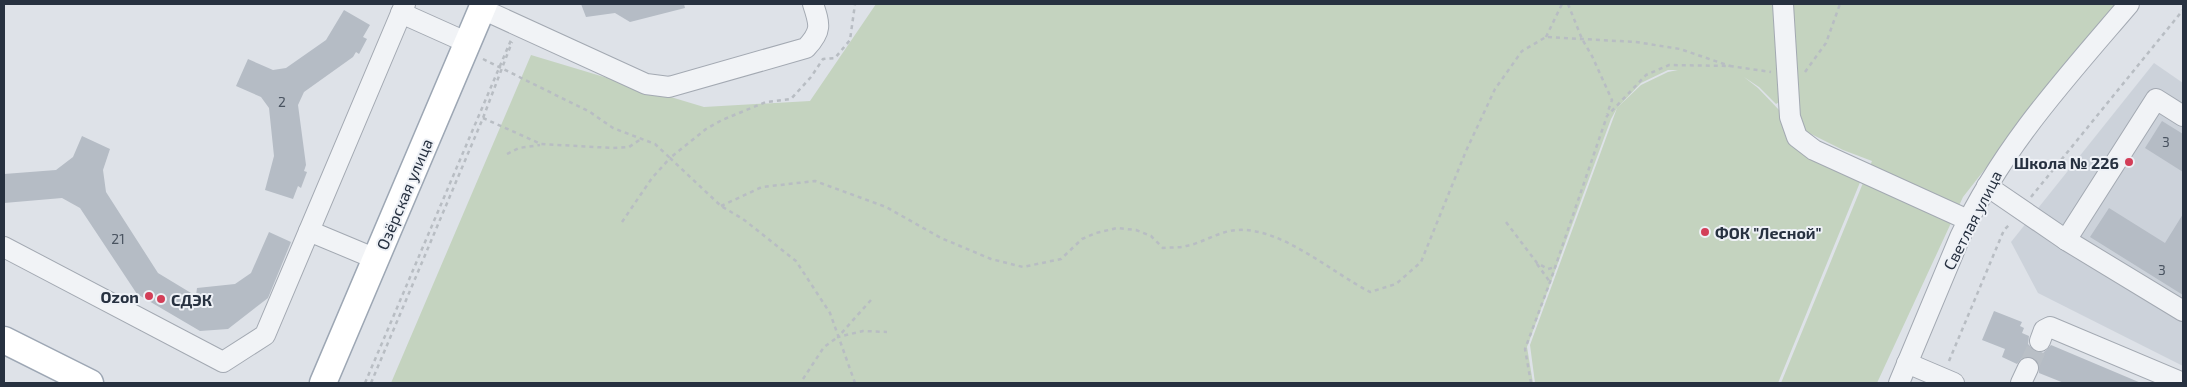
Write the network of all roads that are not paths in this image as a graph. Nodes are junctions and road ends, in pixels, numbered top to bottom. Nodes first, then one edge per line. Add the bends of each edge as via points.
1 (813, 4) edge
2 (1783, 4) edge
3 (2129, 4) edge
4 (483, 6) edge
5 (403, 8) edge
6 (468, 43) junction
7 (2183, 116) edge
8 (1987, 186) junction
9 (1968, 220) junction
10 (309, 231) junction
11 (2066, 240) junction
12 (4, 247) edge
13 (376, 259) junction
14 (2183, 311) edge
15 (4, 340) edge
16 (2040, 341) tunnel mouth
17 (1907, 363) junction
18 (1948, 381) edge
19 (90, 383) edge
20 (323, 383) edge
21 (1899, 383) edge
22 (2183, 383) edge

1 - 4 street via 820,24 816,37 806,48 669,87 646,84 518,26
2 - 9 street via 1790,117 1797,137 1814,150
3 - 8 street, Светлая улица via 2040,108
4 - 6 main road, Озёрская улица
5 - 6 street
5 - 10 street
6 - 13 main road, Озёрская улица
7 - 11 street via 2156,99
8 - 9 street, Светлая улица
8 - 11 street
9 - 17 street, Светлая улица
10 - 12 street via 265,335 223,362
10 - 13 street
11 - 14 street
13 - 20 main road, Озёрская улица
15 - 19 main road
16 - 22 street via 2047,327
17 - 18 street
17 - 21 street, Светлая улица

